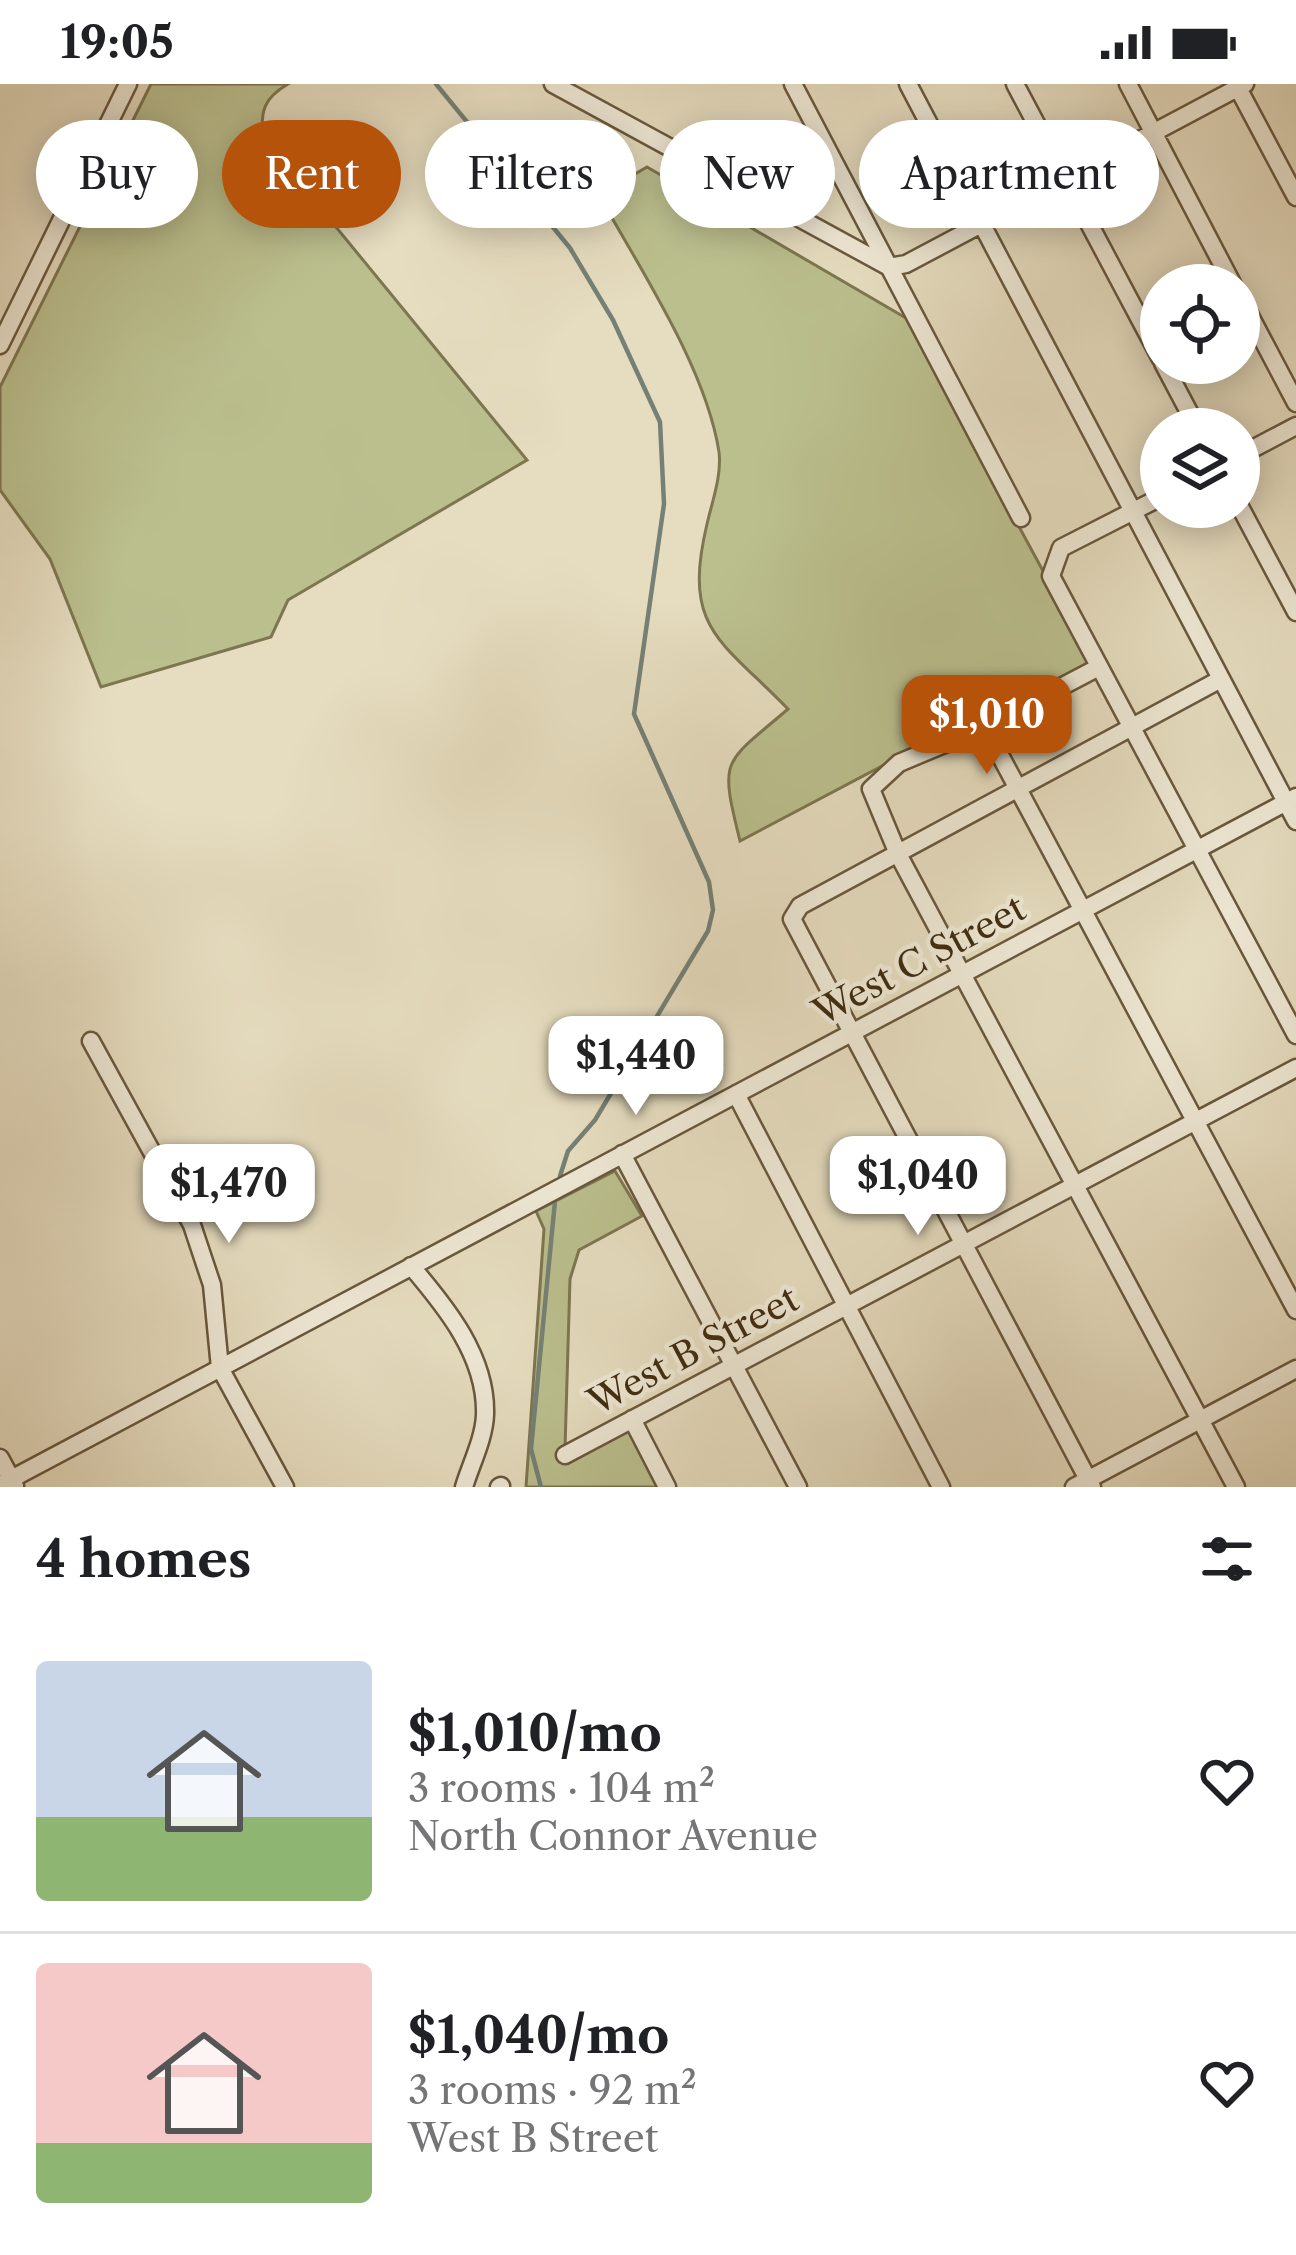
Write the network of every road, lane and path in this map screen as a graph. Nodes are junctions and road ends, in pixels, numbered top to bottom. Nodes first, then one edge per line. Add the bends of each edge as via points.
1 (128, 84) edge
2 (554, 84) edge
3 (794, 84) edge
4 (908, 84) edge
5 (1015, 84) edge
6 (1128, 84) edge
7 (1242, 86) edge
8 (927, 120) edge
9 (1033, 120) edge
10 (1146, 120) edge
11 (1159, 130) edge
12 (1159, 144) edge
13 (1296, 197) edge
14 (974, 228) edge
15 (984, 228) edge
16 (1090, 228) edge
17 (1223, 264) edge
18 (889, 267) junction
19 (1140, 320) edge
20 (1260, 335) edge
21 (0, 345) edge
22 (1296, 403) edge
23 (1296, 426) edge
24 (1260, 445) edge
25 (1140, 508) edge
26 (1133, 512) junction
27 (1022, 518) dead end
28 (1251, 528) edge
29 (1296, 612) edge
30 (1099, 667) junction
31 (1221, 679) junction
32 (986, 727) junction
33 (1132, 727) junction
34 (1020, 789) junction
35 (1291, 800) edge
36 (1296, 821) edge
37 (1198, 849) junction
38 (898, 854) junction
39 (1084, 910) junction
40 (962, 974) junction
41 (851, 1033) junction
42 (1296, 1035) edge
43 (91, 1041) dead end
44 (1296, 1068) edge
45 (736, 1094) junction
46 (1196, 1120) junction
47 (622, 1154) junction
48 (1075, 1185) junction
49 (964, 1243) junction
50 (411, 1266) junction
51 (847, 1306) junction
52 (1296, 1310) edge
53 (734, 1366) junction
54 (220, 1368) junction
55 (1296, 1369) edge
56 (632, 1419) junction
57 (1200, 1420) junction
58 (566, 1454) dead end
59 (0, 1458) edge
60 (9, 1483) edge
61 (1085, 1484) edge
62 (285, 1487) edge
63 (464, 1487) edge
64 (667, 1487) edge
65 (798, 1487) edge
66 (941, 1487) edge
67 (1236, 1487) edge

1 - 21 street
2 - 18 street
3 - 18 street
4 - 8 street
5 - 9 street
6 - 10 street
7 - 11 street
7 - 13 street
12 - 17 street
14 - 18 street
15 - 26 street
16 - 19 street
18 - 27 street
20 - 22 street
23 - 24 street
25 - 26 street
26 - 30 street via 1061,548 1052,576
26 - 31 street
28 - 29 street
30 - 32 street
30 - 33 street
31 - 33 street
31 - 35 street
32 - 34 street
32 - 38 street via 931,746 874,781 872,796
33 - 34 street
33 - 37 street
34 - 38 street
34 - 39 street
35 - 36 street
35 - 37 street, West C Street
37 - 39 street, West C Street
37 - 42 street
38 - 40 street
38 - 41 street via 793,913
39 - 40 street, West C Street
39 - 46 street
40 - 41 street, West C Street
40 - 48 street
41 - 45 street, West C Street
41 - 49 street
43 - 54 street via 193,1225 212,1285
44 - 46 street, West B Street
45 - 47 street, West C Street
45 - 51 street
46 - 48 street, West B Street
46 - 52 street
47 - 50 street, West C Street
47 - 53 street
48 - 49 street, West B Street
48 - 57 street
49 - 51 street, West B Street
49 - 61 street
50 - 54 street, West C Street
50 - 63 street via 456,1324 479,1380 485,1414
51 - 53 street, West B Street
51 - 66 street
53 - 56 street, West B Street
53 - 65 street
54 - 60 street, West C Street
54 - 62 street
55 - 57 street
56 - 58 street, West B Street
56 - 64 street
57 - 61 street
57 - 67 street
59 - 60 street

